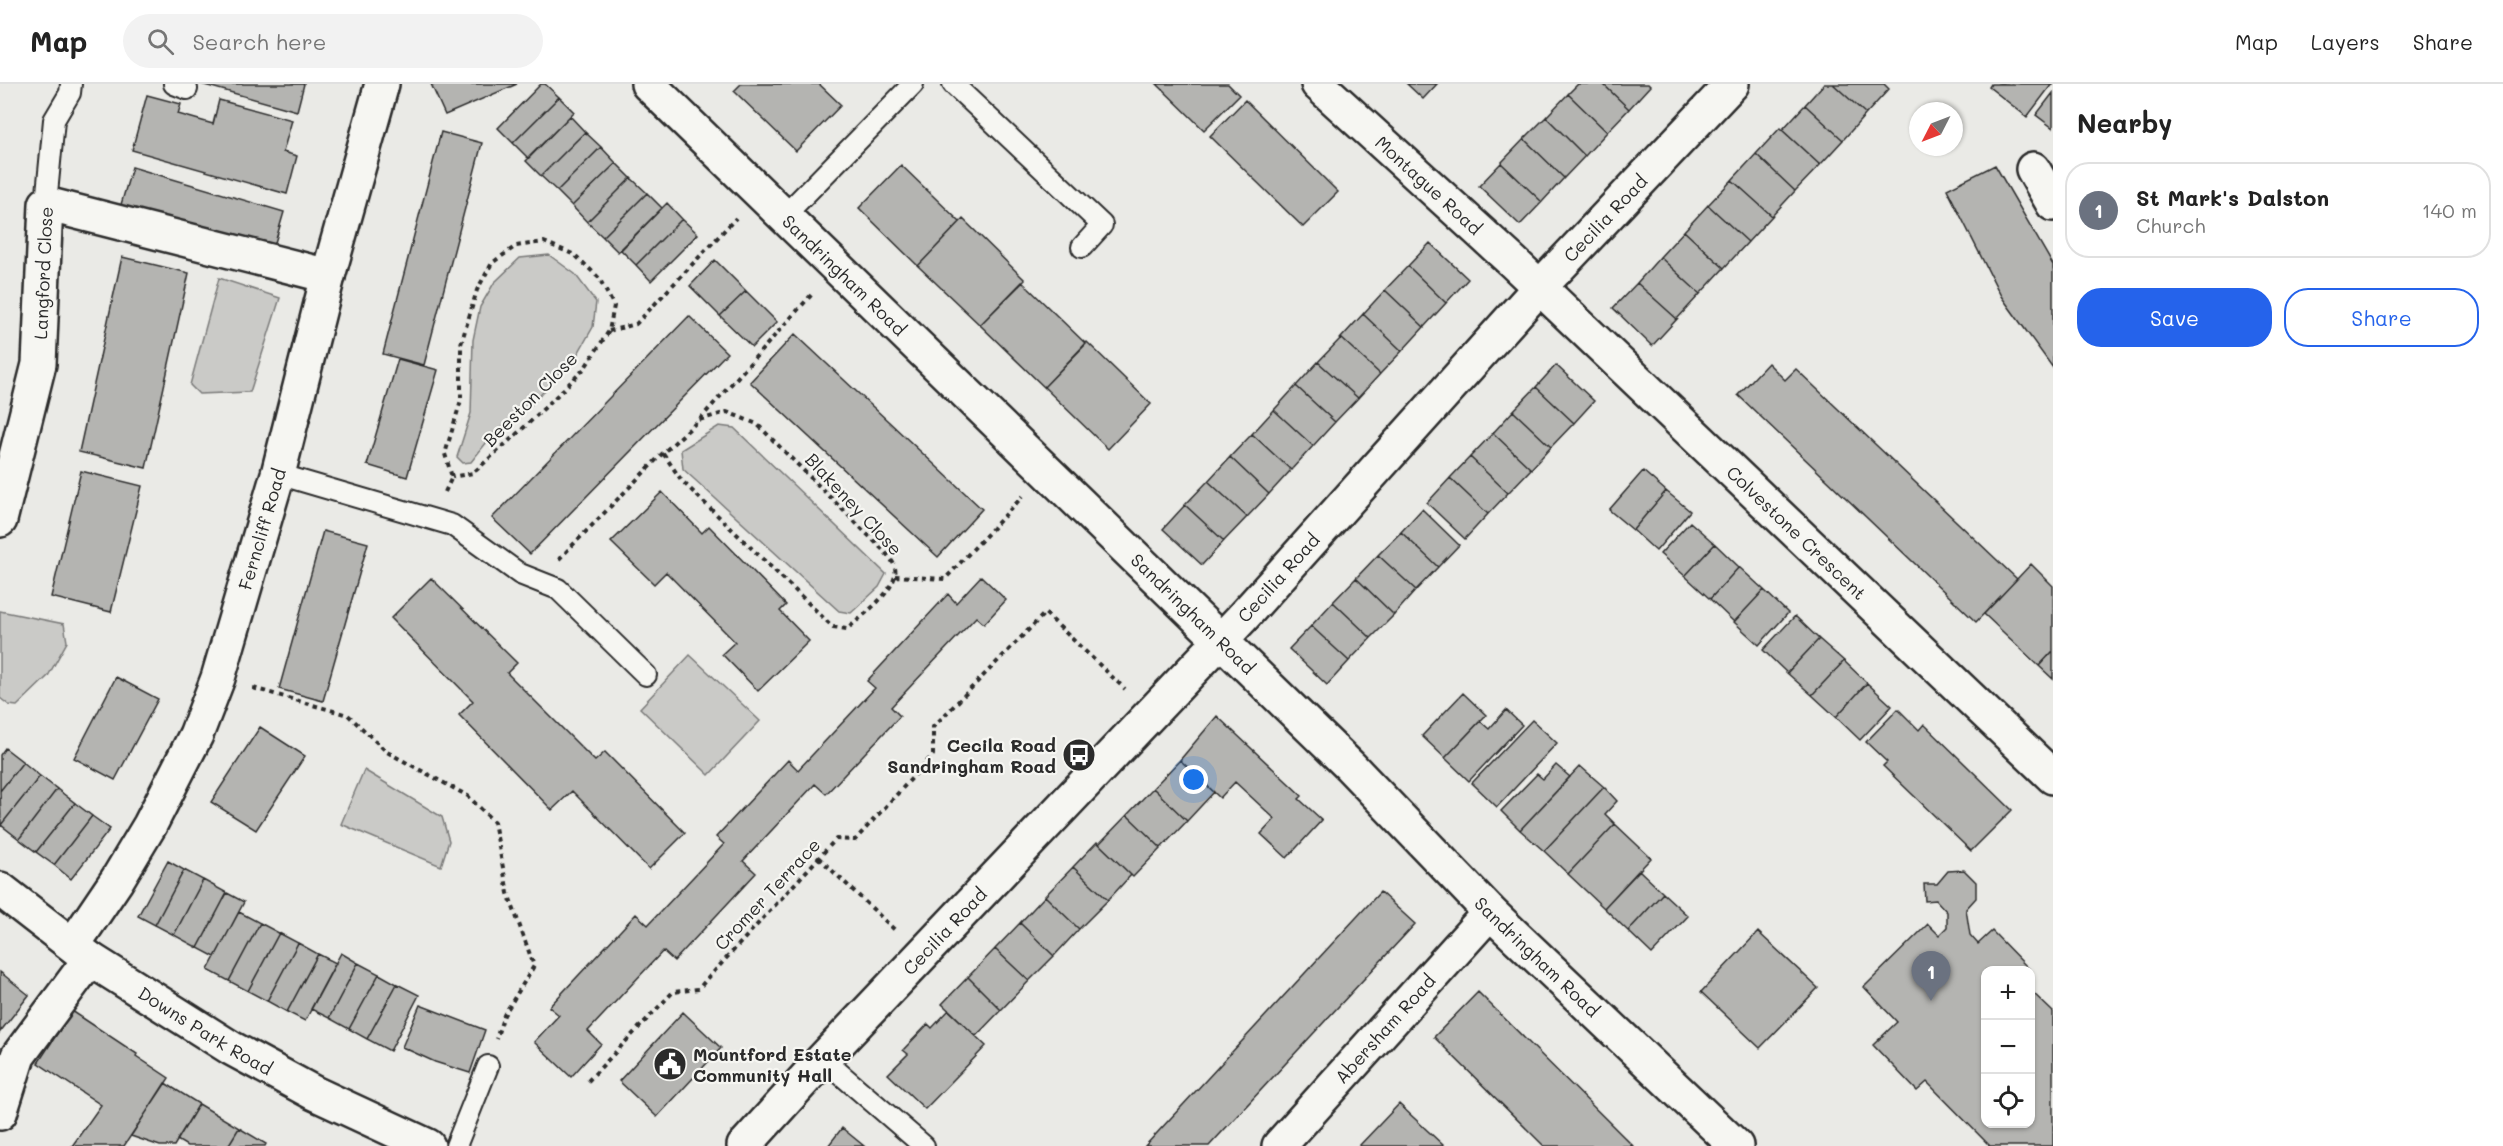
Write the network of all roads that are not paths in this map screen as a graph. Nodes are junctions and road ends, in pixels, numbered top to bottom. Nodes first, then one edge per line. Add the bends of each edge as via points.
1 (71, 84) edge
2 (382, 84) edge
3 (648, 84) edge
4 (913, 84) edge
5 (953, 84) edge
6 (1318, 84) edge
7 (1732, 84) edge
8 (2033, 169) dead end
9 (46, 204) junction
10 (2053, 204) edge
11 (783, 217) junction
12 (1082, 247) dead end
13 (328, 276) junction
14 (1539, 288) junction
15 (278, 474) junction
16 (0, 520) edge
17 (1220, 642) junction
18 (646, 675) dead end
19 (2053, 777) edge
20 (0, 889) edge
21 (1490, 912) junction
22 (81, 952) junction
23 (823, 1059) junction
24 (488, 1066) road end
25 (0, 1113) edge
26 (428, 1146) edge
27 (456, 1146) edge
28 (744, 1146) edge
29 (924, 1146) edge
30 (1279, 1146) edge
31 (1736, 1146) edge

1 - 9 lane via 54,120
2 - 13 street, Ferncliff Road
3 - 11 street, Sandringham Road
4 - 11 lane
5 - 12 lane via 1102,225
6 - 14 street, Montague Road
7 - 14 street, Cecilia Road
8 - 10 street
9 - 13 street, Langford Close
9 - 16 street, Langford Close via 39,364
11 - 17 street, Sandringham Road
13 - 15 street, Ferncliff Road
14 - 17 street, Cecilia Road
14 - 19 street, Colvestone Crescent
15 - 18 lane via 452,525 520,574 558,589
15 - 22 street, Ferncliff Road via 218,678 196,735
17 - 21 street, Sandringham Road via 1350,766
17 - 23 street, Cecilia Road
20 - 22 street, Downs Park Road
21 - 30 street, Abersham Road
21 - 31 street, Sandringham Road
22 - 25 street, Ferncliff Road via 18,1056
22 - 26 street, Downs Park Road via 231,1048 314,1093
23 - 28 street, Cecilia Road
23 - 29 lane
24 - 27 lane

